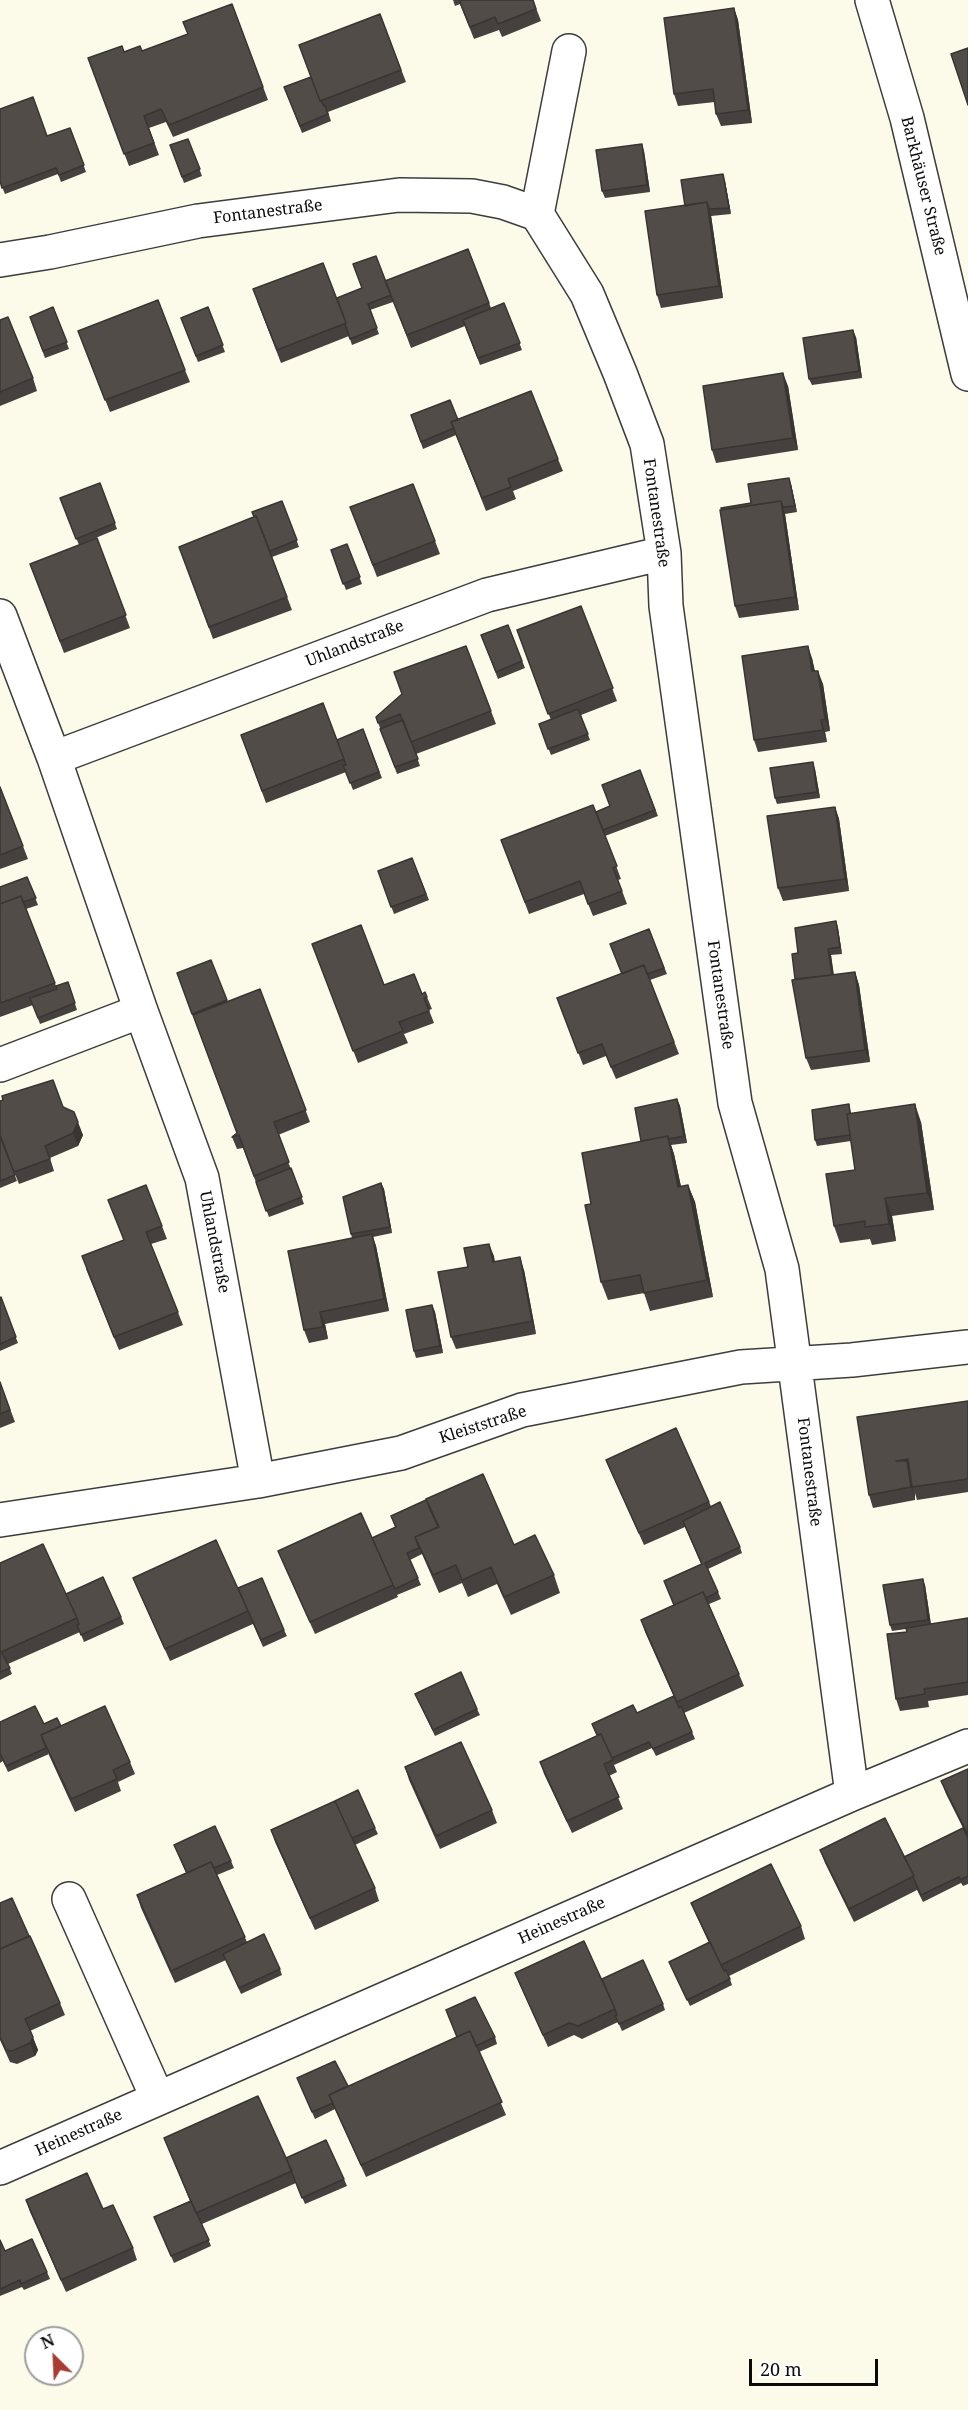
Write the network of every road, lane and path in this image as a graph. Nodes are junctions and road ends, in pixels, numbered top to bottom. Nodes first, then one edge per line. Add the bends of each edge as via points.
1 (872, 0) edge
2 (569, 51) dead end
3 (537, 214) junction
4 (0, 260) edge
5 (968, 374) edge
6 (664, 554) junction
7 (0, 616) edge
8 (54, 758) junction
9 (141, 1011) junction
10 (0, 1065) edge
11 (968, 1347) edge
12 (795, 1364) junction
13 (258, 1481) junction
14 (0, 1520) edge
15 (968, 1746) edge
16 (852, 1794) junction
17 (69, 1899) dead end
18 (157, 2097) junction
19 (0, 2168) edge

1 - 5 street, Barkhäuser Straße via 907,118
2 - 3 street
3 - 4 street, Fontanestraße via 472,196 399,195 198,221
3 - 6 street, Fontanestraße via 587,294 647,444
6 - 8 street, Uhlandstraße via 487,595
6 - 12 street, Fontanestraße via 666,606 735,1102 782,1269
7 - 8 street, Uhlandstraße
8 - 9 street, Uhlandstraße
9 - 10 street
9 - 13 street, Uhlandstraße via 202,1178
11 - 12 street, Kleiststraße
12 - 13 street, Kleiststraße via 741,1367 522,1410 401,1453
12 - 16 street, Fontanestraße
13 - 14 street, Kleiststraße
15 - 16 street, Heinestraße
16 - 18 street, Heinestraße
17 - 18 street
18 - 19 street, Heinestraße

